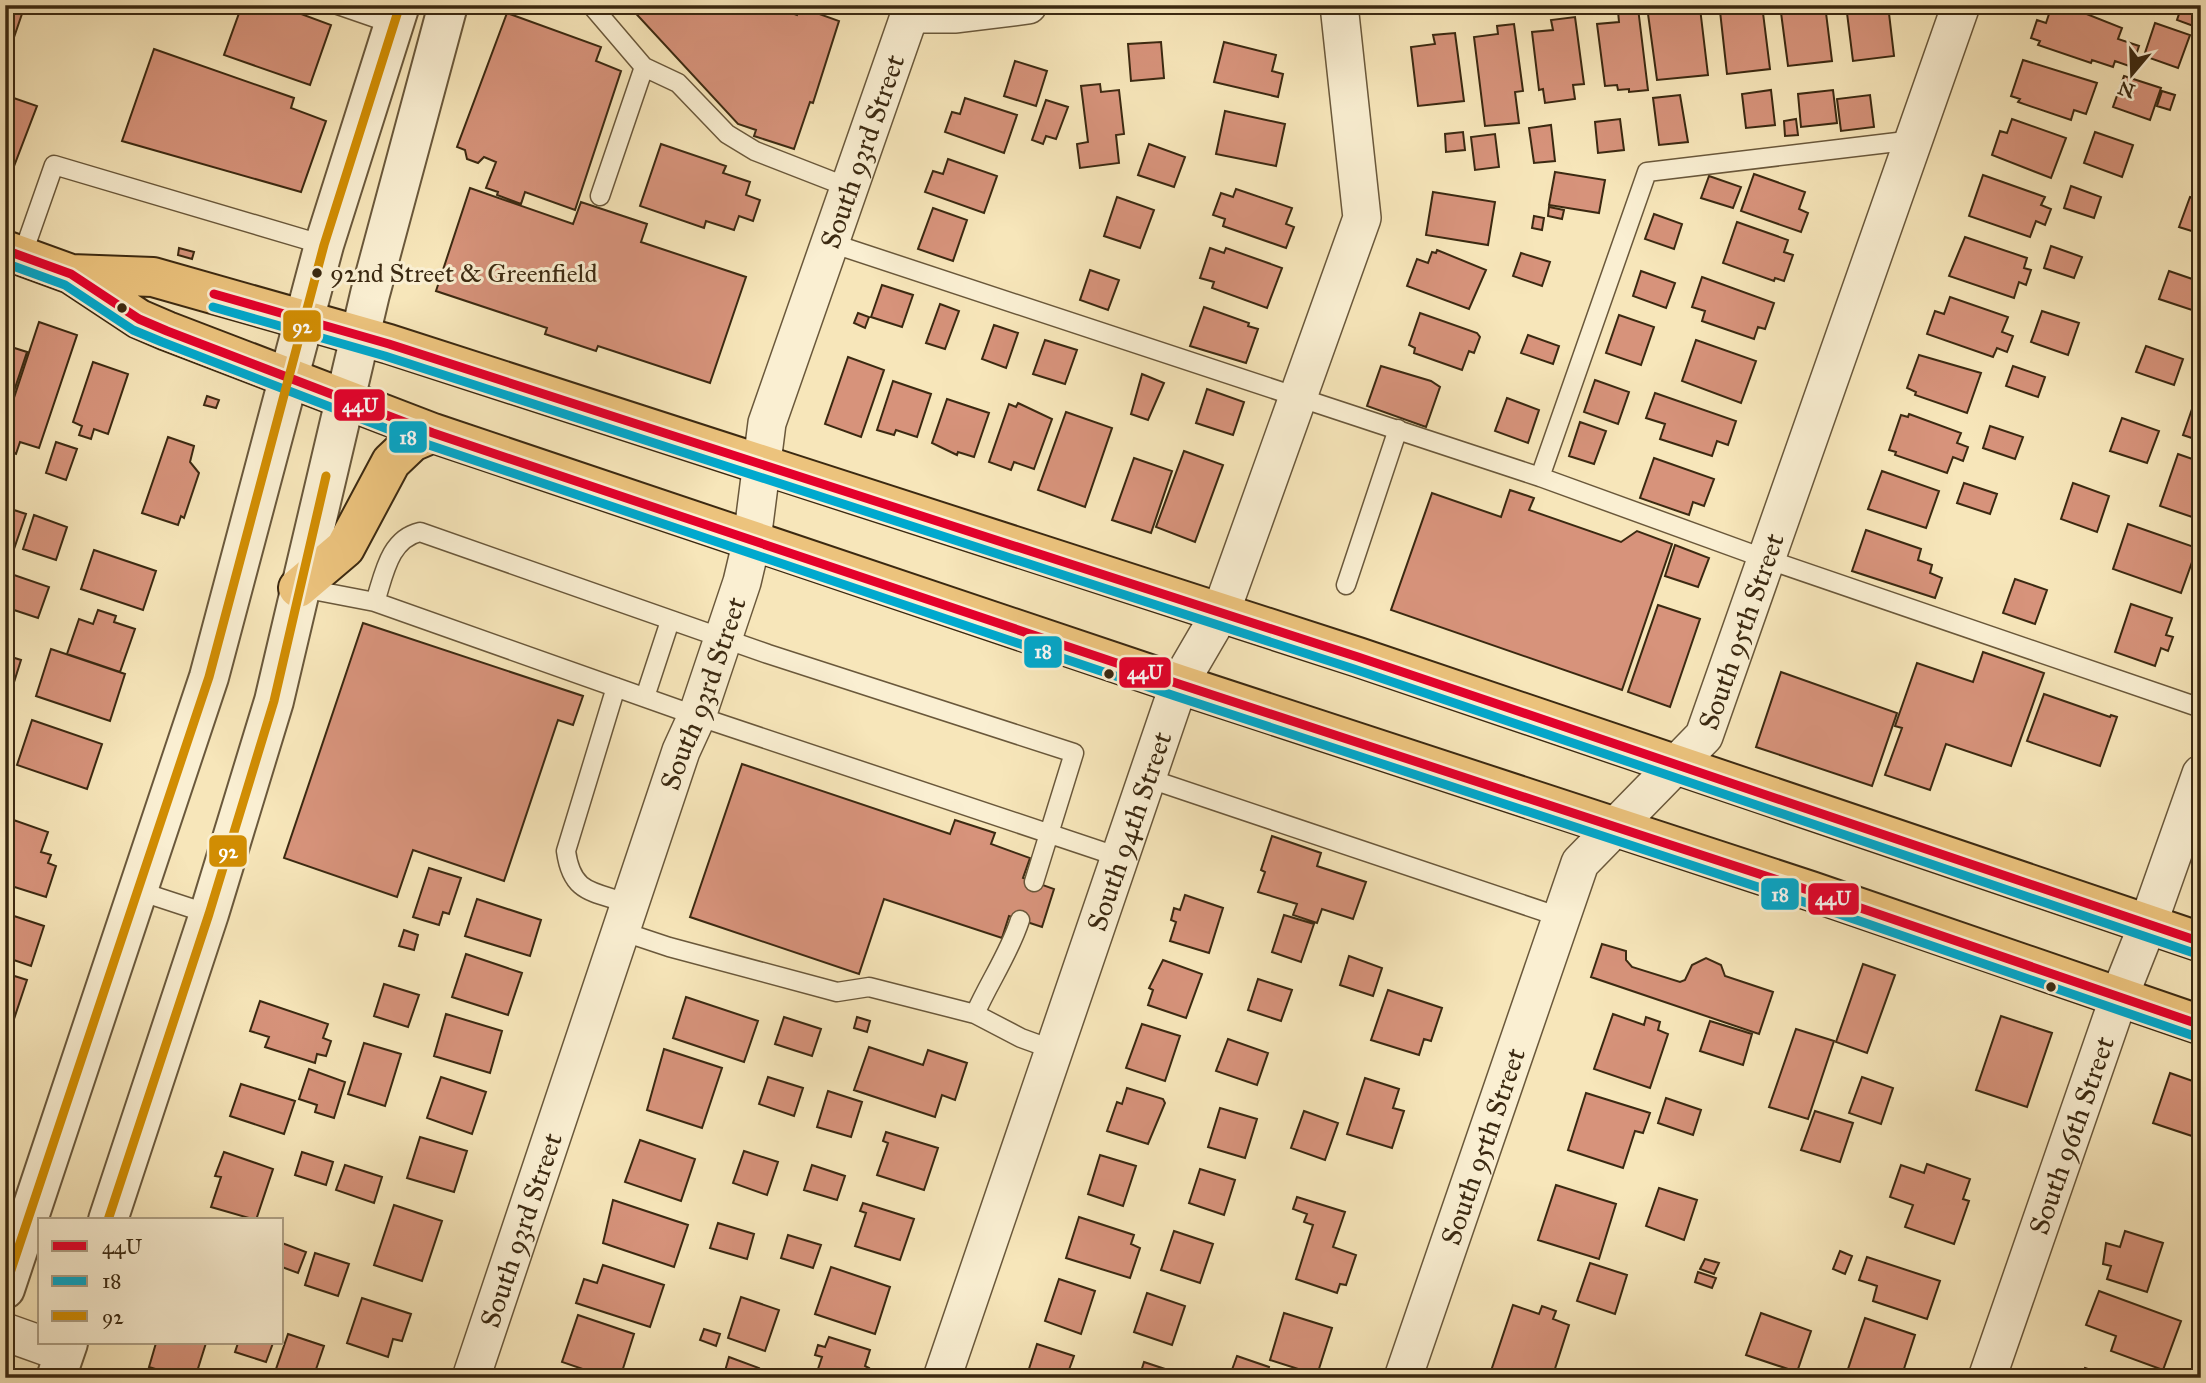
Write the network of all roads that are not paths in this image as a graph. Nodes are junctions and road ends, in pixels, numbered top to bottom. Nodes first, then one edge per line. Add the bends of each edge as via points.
1 (338, 5) edge
2 (448, 5) edge
3 (591, 5) edge
4 (1028, 5) edge
5 (1339, 5) edge
6 (1961, 5) edge
7 (912, 9) edge
8 (396, 15) edge
9 (645, 67) junction
10 (1914, 140) junction
11 (850, 188) junction
12 (600, 196) dead end
13 (831, 243) junction
14 (324, 245) junction
15 (14, 253) edge
16 (71, 274) junction
17 (305, 320) junction
18 (360, 336) junction
19 (290, 379) junction
20 (1297, 395) junction
21 (345, 400) junction
22 (1398, 429) junction
23 (433, 433) junction
24 (760, 464) junction
25 (1540, 477) junction
26 (752, 540) junction
27 (1766, 559) junction
28 (1346, 584) dead end
29 (298, 588) junction
30 (375, 602) junction
31 (1221, 612) junction
32 (670, 621) junction
33 (724, 639) junction
34 (1179, 684) junction
35 (616, 687) junction
36 (645, 697) junction
37 (2201, 708) edge
38 (697, 716) junction
39 (1674, 764) junction
40 (2201, 774) edge
41 (1147, 778) junction
42 (1616, 827) junction
43 (1048, 833) junction
44 (1119, 857) junction
45 (1034, 882) dead end
46 (139, 891) junction
47 (209, 914) junction
48 (626, 917) junction
49 (1560, 917) junction
50 (1020, 920) dead end
51 (2148, 924) junction
52 (2201, 942) edge
53 (2119, 997) junction
54 (975, 1014) junction
55 (2201, 1025) edge
56 (1054, 1050) junction
57 (109, 1218) edge
58 (5, 1289) edge
59 (5, 1332) edge
60 (63, 1358) edge
61 (471, 1378) edge
62 (942, 1378) edge
63 (1402, 1378) edge
64 (1987, 1378) edge

1 - 8 lane
2 - 18 street
3 - 9 lane
4 - 7 street via 956,14
5 - 20 street, South 94th Street via 1362,218
6 - 10 street, South 95th Street
7 - 11 street, South 93rd Street
8 - 14 street
9 - 11 lane via 678,83 727,134 755,151
9 - 12 lane
10 - 25 lane via 1647,172
10 - 27 street, South 95th Street
11 - 13 street, South 93rd Street
13 - 20 lane
13 - 24 street, South 93rd Street via 766,423
14 - 15 lane via 54,165
14 - 17 street
15 - 16 main road
16 - 17 main road via 153,277
16 - 19 main road via 139,319
17 - 18 main road
17 - 19 street
18 - 21 street
18 - 24 main road
19 - 21 main road
19 - 46 street via 209,677
20 - 22 lane
20 - 31 street, South 94th Street
21 - 23 main road
21 - 29 street
22 - 25 lane
22 - 28 lane
23 - 26 main road
23 - 29 main road via 412,442 391,462 345,548
24 - 26 street, South 93rd Street
24 - 31 main road
25 - 27 lane
26 - 33 street, South 93rd Street
26 - 34 main road
27 - 37 lane
27 - 39 street, South 95th Street via 1704,736
29 - 30 lane
29 - 47 street via 274,701
30 - 32 lane via 398,543 420,532
30 - 35 lane
31 - 34 street, South 94th Street
31 - 39 main road
32 - 33 lane
32 - 36 lane
33 - 38 street, South 93rd Street
33 - 43 lane via 1074,753
34 - 41 street, South 94th Street
34 - 42 main road
35 - 36 lane
35 - 48 lane via 566,851 569,873 579,885
36 - 38 lane
38 - 43 lane
38 - 48 street, South 93rd Street
39 - 42 street, South 95th Street
39 - 51 main road
40 - 51 street, South 96th Street
41 - 44 street, South 94th Street
41 - 49 lane
42 - 49 street, South 95th Street via 1580,863
42 - 53 main road
43 - 44 lane
43 - 45 lane
44 - 56 street, South 94th Street
46 - 47 lane
46 - 58 street
47 - 57 street
48 - 54 lane via 668,947 838,992 869,988
48 - 61 street, South 93rd Street
49 - 63 street, South 95th Street
50 - 54 lane via 1012,945
51 - 52 main road
51 - 53 street, South 96th Street
53 - 55 main road
53 - 64 street, South 96th Street
54 - 56 lane
56 - 62 street, South 94th Street
59 - 60 street

